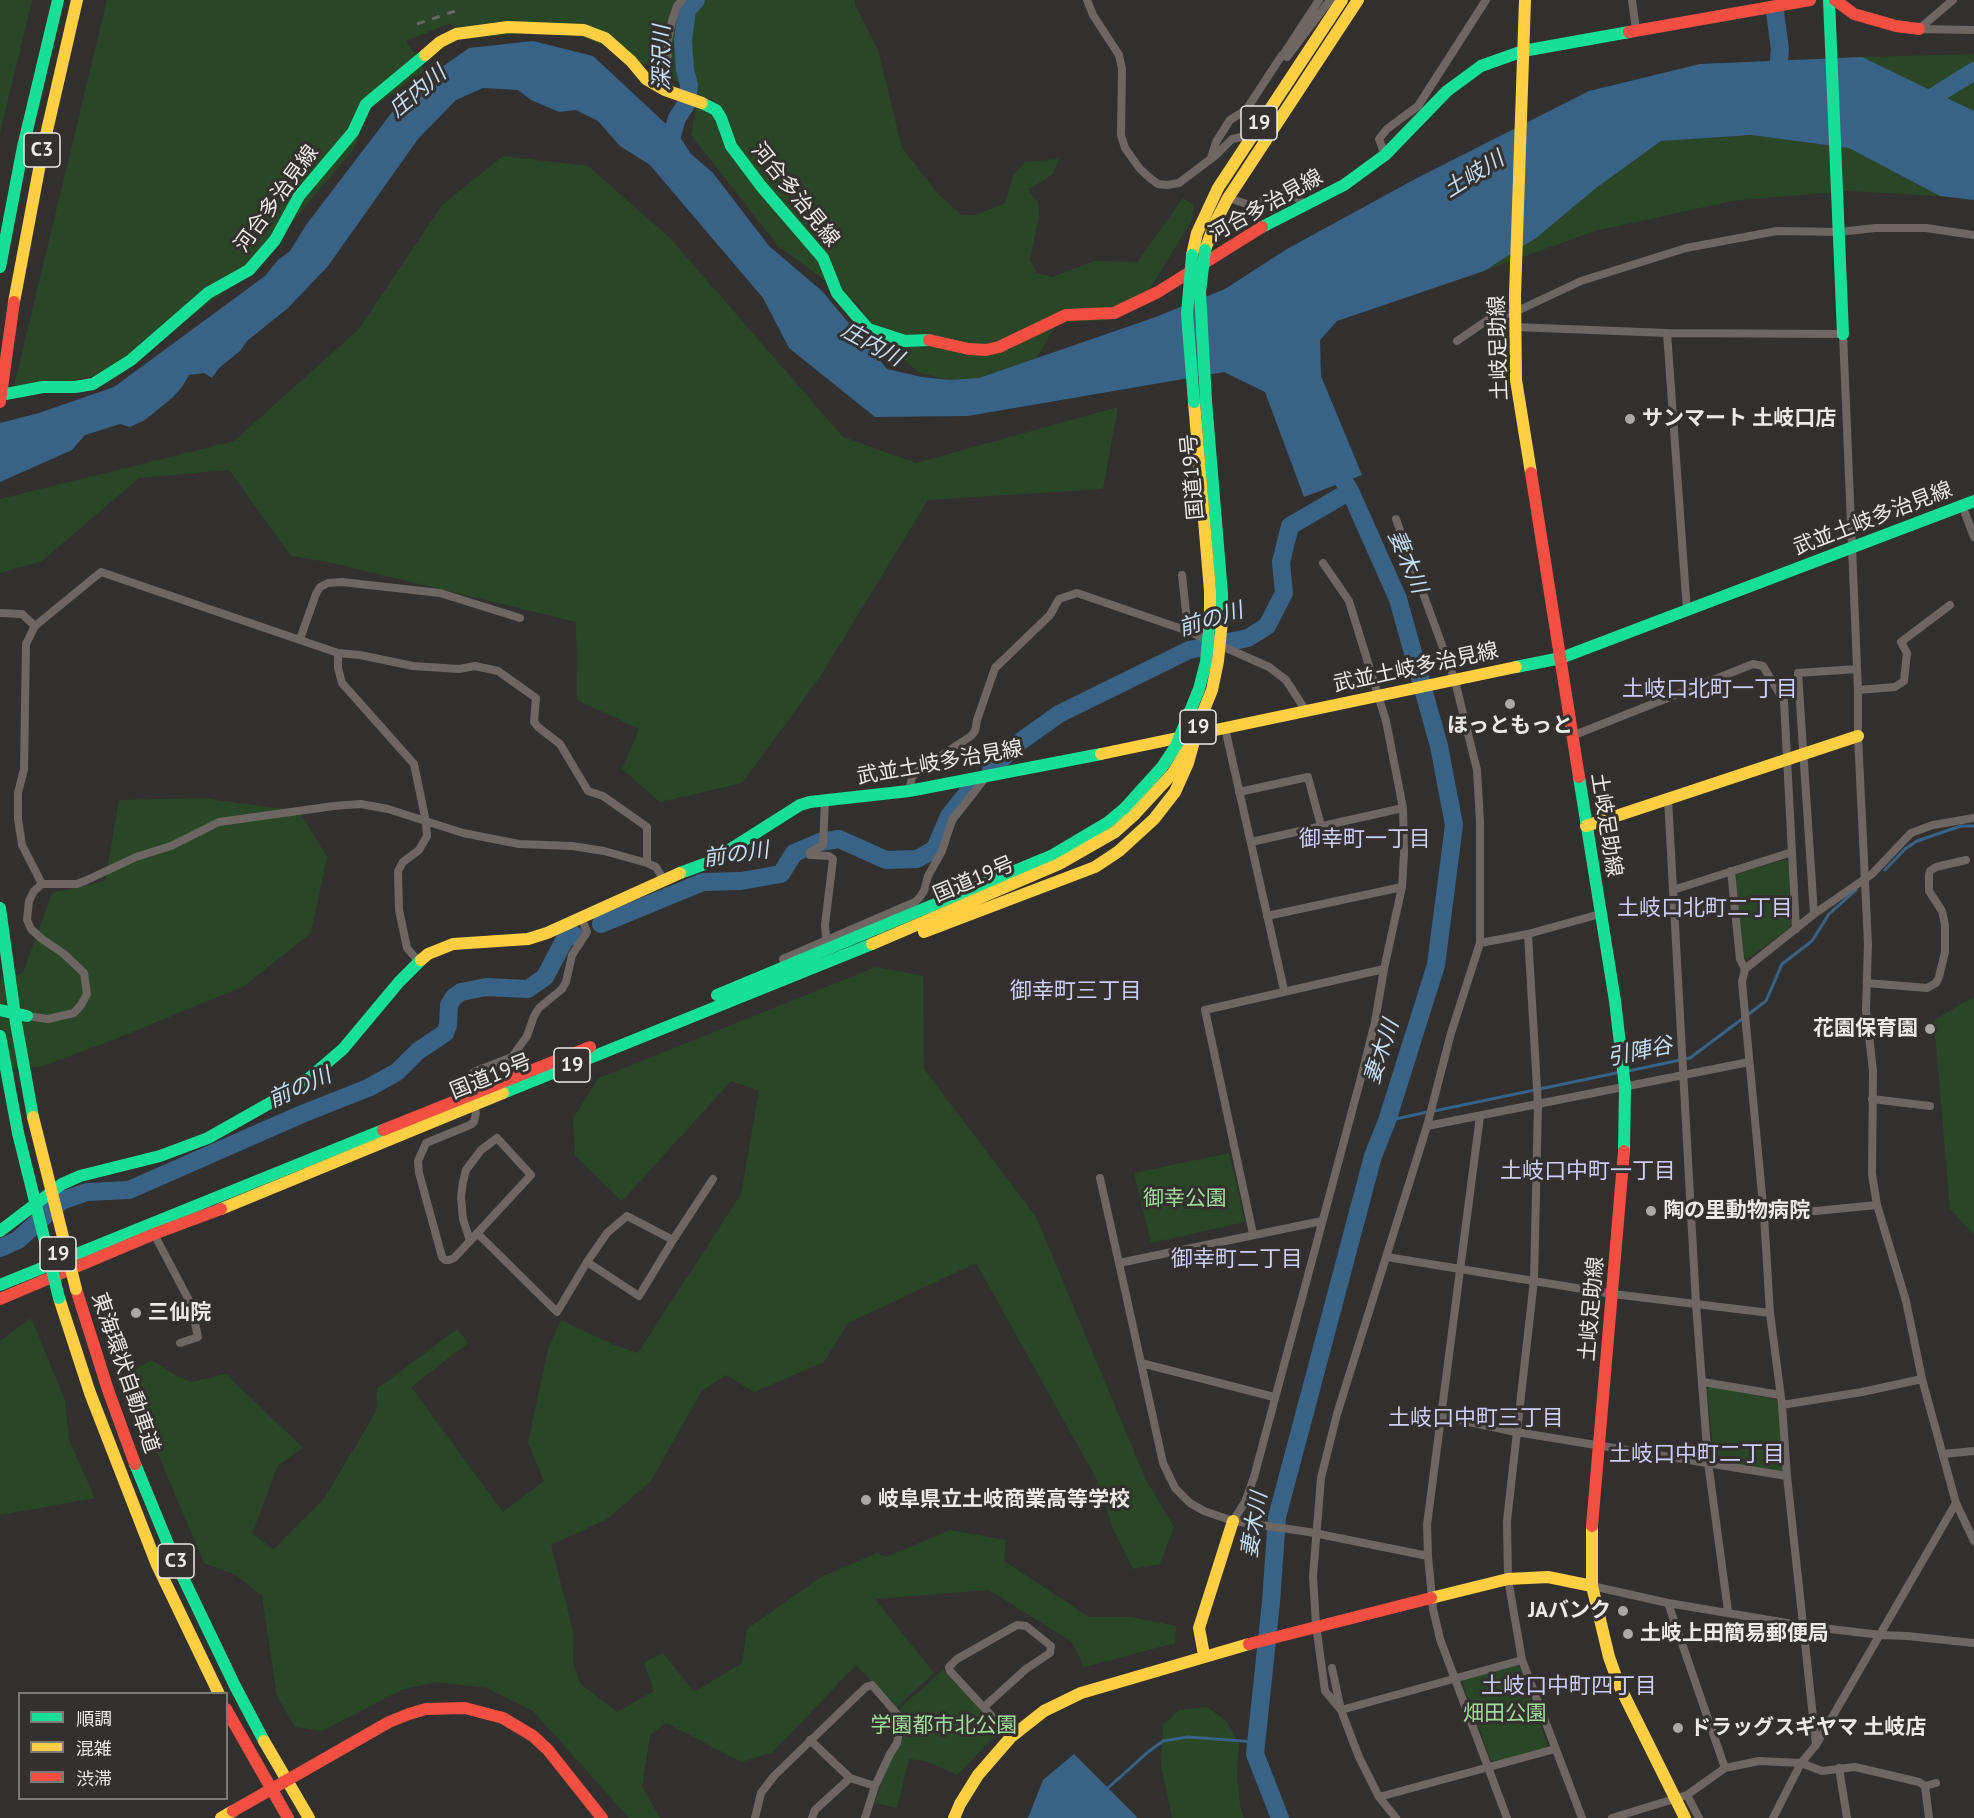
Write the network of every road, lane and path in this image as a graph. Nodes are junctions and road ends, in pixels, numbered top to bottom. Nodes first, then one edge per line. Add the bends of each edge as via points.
1 (58, 0) edge
2 (77, 0) edge
3 (682, 0) edge
4 (1087, 0) edge
5 (1320, 0) edge
6 (1330, 0) edge
7 (1342, 0) edge
8 (1358, 0) edge
9 (1486, 0) edge
10 (1525, 0) edge
11 (1632, 0) edge
12 (1810, 0) edge
13 (1829, 0) edge
14 (1835, 0) edge
15 (1953, 0) edge
16 (1761, 5) edge
17 (1919, 29) junction
18 (1636, 30) junction
19 (1974, 30) edge
20 (1523, 51) junction
21 (1282, 55) junction
22 (668, 91) junction
23 (1248, 140) junction
24 (1385, 155) junction
25 (1211, 159) junction
26 (1228, 198) junction
27 (1306, 206) junction
28 (1839, 228) junction
29 (1974, 235) edge
30 (0, 267) edge
31 (1515, 312) junction
32 (1515, 327) junction
33 (1667, 333) junction
34 (1843, 334) junction
35 (1456, 341) dead end
36 (0, 395) edge
37 (0, 402) edge
38 (1200, 402) junction
39 (1974, 501) edge
40 (1962, 505) junction
41 (1396, 519) dead end
42 (1974, 537) edge
43 (1853, 548) junction
44 (1323, 563) dead end
45 (1182, 575) dead end
46 (1950, 605) dead end
47 (1687, 611) junction
48 (0, 613) edge
49 (520, 618) dead end
50 (35, 626) junction
51 (1188, 631) junction
52 (300, 639) junction
53 (338, 653) junction
54 (1561, 658) junction
55 (1857, 669) junction
56 (1452, 681) junction
57 (1858, 690) junction
58 (1382, 695) junction
59 (1306, 711) junction
60 (1225, 728) junction
61 (1192, 736) junction
62 (1572, 736) junction
63 (1858, 736) junction
64 (1804, 753) junction
65 (1787, 759) junction
66 (986, 777) junction
67 (909, 791) junction
68 (1239, 792) junction
69 (1668, 799) junction
70 (825, 801) junction
71 (1403, 808) junction
72 (1130, 811) junction
73 (1974, 818) edge
74 (426, 822) junction
75 (1321, 826) junction
76 (1586, 826) junction
77 (1251, 842) junction
78 (1792, 852) junction
79 (1966, 860) dead end
80 (647, 862) junction
81 (1731, 871) junction
82 (1865, 878) junction
83 (663, 879) junction
84 (42, 884) junction
85 (1402, 887) junction
86 (1674, 890) junction
87 (0, 908) edge
88 (1600, 914) junction
89 (1814, 914) junction
90 (1267, 916) junction
91 (582, 917) junction
92 (1796, 929) junction
93 (1528, 934) junction
94 (826, 938) junction
95 (876, 942) junction
96 (1480, 943) junction
97 (418, 962) junction
98 (785, 966) junction
99 (1384, 969) junction
100 (1745, 969) junction
101 (1867, 983) junction
102 (1284, 990) junction
103 (0, 1010) edge
104 (27, 1016) joint
105 (0, 1036) edge
106 (1749, 1062) junction
107 (1682, 1075) junction
108 (1625, 1088) junction
109 (1872, 1099) junction
110 (472, 1100) junction
111 (1538, 1105) junction
112 (1930, 1106) dead end
113 (1480, 1116) junction
114 (1427, 1126) junction
115 (1100, 1178) dead end
116 (713, 1179) dead end
117 (1877, 1204) junction
118 (1764, 1216) junction
119 (1322, 1221) junction
120 (0, 1231) edge
121 (477, 1233) junction
122 (154, 1234) junction
123 (1253, 1234) junction
124 (118, 1237) junction
125 (673, 1240) junction
126 (470, 1241) junction
127 (1387, 1257) junction
128 (587, 1262) junction
129 (1119, 1263) junction
130 (1460, 1269) junction
131 (66, 1271) junction
132 (0, 1277) edge
133 (1534, 1280) junction
134 (0, 1285) edge
135 (1613, 1294) junction
136 (0, 1299) edge
137 (1696, 1305) junction
138 (0, 1309) edge
139 (1770, 1313) junction
140 (180, 1343) dead end
141 (1141, 1363) junction
142 (1922, 1379) junction
143 (1703, 1382) junction
144 (1274, 1397) junction
145 (1781, 1400) junction
146 (1441, 1416) junction
147 (1516, 1432) junction
148 (1599, 1446) junction
149 (1974, 1451) edge
150 (1943, 1454) junction
151 (1708, 1462) junction
152 (1787, 1476) junction
153 (1956, 1503) junction
154 (1238, 1522) junction
155 (1313, 1533) junction
156 (1974, 1540) edge
157 (1428, 1556) junction
158 (1508, 1579) junction
159 (1592, 1586) junction
160 (1432, 1598) junction
161 (1668, 1603) junction
162 (1728, 1611) junction
163 (1805, 1626) junction
164 (1312, 1627) junction
165 (1881, 1635) junction
166 (1974, 1643) edge
167 (1204, 1655) junction
168 (1521, 1660) junction
169 (1332, 1668) dead end
170 (1455, 1678) junction
171 (218, 1692) edge
172 (984, 1707) junction
173 (1341, 1710) junction
174 (228, 1713) edge
175 (1011, 1737) junction
176 (810, 1740) junction
177 (1816, 1745) junction
178 (1555, 1749) junction
179 (1801, 1763) junction
180 (1489, 1767) junction
181 (1725, 1768) junction
182 (1839, 1768) junction
183 (850, 1778) junction
184 (1936, 1783) dead end
185 (875, 1786) junction
186 (1925, 1786) junction
187 (1379, 1797) junction
188 (1681, 1797) junction
189 (1626, 1816) edge
190 (221, 1818) edge
191 (288, 1818) edge
192 (309, 1818) edge
193 (602, 1818) edge
194 (755, 1818) edge
195 (812, 1818) edge
196 (865, 1818) edge
197 (954, 1818) edge
198 (1396, 1818) edge
199 (1507, 1818) edge
200 (1582, 1818) edge
201 (1611, 1818) edge
202 (1685, 1818) edge
203 (1699, 1818) edge
204 (1773, 1818) edge
205 (1847, 1818) edge
206 (1929, 1818) edge

1 - 30 main road, C3
2 - 37 main road, C3, bridge via 43,148
3 - 22 street via 668,41
4 - 25 street via 1119,55 1121,135 1140,169 1158,184 1167,185 1179,183
5 - 21 street
6 - 21 street via 1287,57
7 - 23 main road, 国道19号 / 19
8 - 26 main road, 国道19号 / 19
9 - 24 street via 1418,106 1379,139
10 - 20 main road, 土岐足助線
11 - 18 street
12 - 16 main road, 河合多治見線
13 - 28 main road
14 - 17 main road via 1854,14
15 - 17 street
16 - 18 main road, 河合多治見線
17 - 19 street
18 - 20 main road, 河合多治見線
20 - 24 main road, 河合多治見線 via 1481,66 1446,91
20 - 31 main road, 土岐足助線
21 - 25 street via 1246,110 1230,120
22 - 27 main road, 河合多治見線 via 716,110 731,146 823,258 837,293 868,329 905,341 928,340 986,350 1066,315 1114,313 1158,292 1263,226
22 - 36 main road, 河合多治見線 via 646,79 606,38 584,30 508,27 448,37 366,104 353,132 299,196 275,240 249,270 208,293 131,360 93,384
23 - 25 street via 1232,139
23 - 38 main road, 国道19号 / 19, bridge via 1206,212 1192,255 1187,314
24 - 27 main road, 河合多治見線
26 - 27 street via 1247,204 1285,193
26 - 38 main road, 国道19号 / 19, bridge via 1205,250 1200,292
28 - 29 street via 1926,228
28 - 31 street via 1777,231 1686,248 1581,281
28 - 34 main road
31 - 32 main road, 土岐足助線
31 - 35 street via 1489,319
32 - 33 street
32 - 54 main road, 土岐足助線 via 1516,380
33 - 34 street
33 - 47 street
34 - 43 street
38 - 72 main road, 国道19号 / 19, bridge via 1210,591 1216,620 1199,689 1176,746
39 - 40 main road, 武並土岐多治見線
40 - 42 street
40 - 43 main road, 武並土岐多治見線
41 - 56 street
43 - 47 main road, 武並土岐多治見線
43 - 55 street
44 - 58 street via 1349,601
45 - 51 street
46 - 57 street via 1901,642 1906,653 1904,681 1895,687
47 - 54 main road, 武並土岐多治見線
48 - 50 street via 22,614
49 - 52 street via 440,593 328,583 316,594
50 - 52 street via 101,572
50 - 84 street via 26,644 24,769 18,793 18,819 22,845
51 - 59 street, bridge via 1279,673
51 - 67 street via 1077,593 1059,599 1050,615 995,668 975,731 918,771
52 - 53 street
53 - 74 street via 338,668 345,687 414,764
53 - 80 street via 413,666 475,666 498,671 536,698 534,722 560,744 588,791 603,796 647,827
54 - 56 main road, 武並土岐多治見線
54 - 62 main road, 土岐足助線
55 - 57 street
55 - 64 street via 1798,673
56 - 58 main road, 武並土岐多治見線
56 - 96 street via 1477,770
57 - 63 street
58 - 59 main road, 武並土岐多治見線
58 - 71 street
59 - 60 main road, 武並土岐多治見線
60 - 61 main road, 武並土岐多治見線
60 - 68 street
61 - 66 main road, 武並土岐多治見線
61 - 95 main road via 1194,747 1175,792 1140,834 1095,867 923,933
62 - 65 street via 1753,664 1763,666 1784,701
62 - 76 main road, 土岐足助線
63 - 64 main road
63 - 82 street
64 - 65 main road
64 - 89 street
65 - 69 main road
65 - 78 street
66 - 67 main road, 武並土岐多治見線
66 - 94 street via 952,820 920,897
67 - 70 main road, 武並土岐多治見線
68 - 75 street via 1308,777
68 - 77 street
69 - 76 main road
69 - 86 street
70 - 83 main road, 武並土岐多治見線 via 800,805 710,862
70 - 94 street via 823,842 810,855 833,859
71 - 75 street
71 - 85 street
72 - 95 main road, 国道19号 / 19 via 1115,832 1091,848
72 - 98 main road, 国道19号 / 19 via 1053,855
73 - 82 street via 1918,829
74 - 80 street via 519,844 572,846
74 - 84 street via 361,804 230,819 77,884
74 - 97 street via 427,836 398,872 400,921 407,948
75 - 77 street
76 - 88 main road, 土岐足助線
77 - 90 street
78 - 81 street
78 - 92 street
79 - 101 street via 1936,867 1929,875 1929,891 1942,911 1945,925 1945,952 1936,983 1927,988
80 - 83 street via 656,867
81 - 86 street
81 - 100 street via 1740,959
82 - 89 street
82 - 101 street
83 - 91 main road, 武並土岐多治見線
84 - 104 street via 29,901 27,920 42,939 84,973 87,994 74,1013 48,1019
85 - 90 street
85 - 99 street
86 - 107 street
87 - 192 main road, 東海環状自動車道 / C3, bridge via 33,1117 76,1289 108,1390 176,1561 235,1686
88 - 93 street
88 - 108 main road, 土岐足助線
89 - 92 street
90 - 102 street
91 - 97 main road, 武並土岐多治見線 via 528,939 453,944
91 - 110 street via 587,932 572,955 566,982 539,1008 527,1036 512,1057 469,1076
92 - 100 street
93 - 96 street
93 - 111 street
94 - 98 street via 783,958
95 - 110 main road, 国道19号 / 19
96 - 114 street
97 - 120 main road, 武並土岐多治見線 via 343,1049 277,1099 208,1138 62,1184
98 - 110 main road, 国道19号 / 19
99 - 102 street
99 - 119 street via 1375,1022
100 - 106 street via 1742,982
101 - 109 street
102 - 123 street via 1204,1010
103 - 104 main road, bridge
105 - 171 main road, 東海環状自動車道 / C3, bridge via 18,1133 59,1298 90,1393 158,1565
106 - 107 street
106 - 118 street
107 - 108 street
107 - 137 street
108 - 111 street
108 - 135 main road, 土岐足助線
109 - 112 street
109 - 117 street via 1872,1174
110 - 122 main road, 国道19号 / 19 via 273,1188
110 - 124 main road, 国道19号 / 19
110 - 126 street via 474,1122 426,1143 418,1161 442,1257 454,1258
111 - 113 street
111 - 133 street
113 - 114 street
113 - 130 street
114 - 127 street
115 - 129 street
116 - 125 street
117 - 118 street
117 - 142 street via 1906,1301
118 - 139 street
119 - 123 street
119 - 144 street
121 - 126 street
121 - 126 street via 531,1175 497,1138 481,1150 466,1170 461,1197
121 - 128 street via 557,1312
122 - 131 main road, 国道19号 / 19
122 - 140 street via 191,1304 198,1337
123 - 129 street
124 - 132 main road, 19 via 97,1239
124 - 134 main road, 国道19号 / 19
125 - 128 street via 627,1216 607,1233
125 - 128 street via 639,1296
127 - 130 street
127 - 155 street via 1323,1467
129 - 141 street
130 - 133 street
130 - 146 street
131 - 136 main road, 国道19号 / 19
131 - 138 main road, 19 via 41,1289
133 - 135 street
133 - 147 street
135 - 137 street
135 - 148 main road, 土岐足助線
137 - 139 street
137 - 143 street
139 - 145 street
141 - 144 street
141 - 154 street via 1164,1463 1175,1488 1204,1511
142 - 145 street via 1862,1392
142 - 150 street
143 - 145 street
143 - 151 street
144 - 154 street
145 - 152 street
146 - 147 street
146 - 157 street via 1427,1525
147 - 148 street
147 - 158 street via 1507,1521
148 - 151 street
148 - 159 main road, 土岐足助線 via 1592,1525
149 - 150 street
150 - 153 street
151 - 152 street
151 - 162 street
152 - 163 street
153 - 156 street
153 - 165 street
154 - 155 street
154 - 167 main road via 1200,1621
155 - 157 street
155 - 164 street
157 - 160 street
158 - 159 main road via 1548,1578
158 - 160 main road
158 - 168 street
159 - 161 street
159 - 188 main road, 土岐足助線 via 1619,1684
160 - 164 main road
160 - 170 street via 1440,1640
161 - 162 street
161 - 181 street
162 - 163 street
163 - 165 street
163 - 177 street
164 - 167 main road
164 - 173 street via 1325,1691
165 - 166 street
165 - 177 street
167 - 175 main road via 1081,1693 1044,1712
168 - 170 street
168 - 178 street
169 - 173 street
170 - 173 street
170 - 180 street
172 - 172 street via 950,1671 957,1659 1017,1625 1026,1626 1052,1646 1050,1653
172 - 175 street
173 - 187 street
174 - 191 main road
175 - 197 main road via 978,1775
176 - 183 street
176 - 185 street via 872,1685 901,1724 897,1743
176 - 194 street via 761,1793
177 - 179 street
178 - 180 street
178 - 200 street
179 - 181 street via 1759,1761
179 - 182 street via 1822,1771
179 - 204 street
180 - 187 street
180 - 199 street
181 - 188 street
182 - 186 street via 1855,1767
182 - 205 street
183 - 185 street
183 - 195 street via 815,1810
184 - 186 street
185 - 196 street
186 - 206 street
187 - 198 street
188 - 189 street
188 - 202 main road, 土岐足助線
188 - 203 street
189 - 201 street
190 - 193 main road, bridge via 389,1722 426,1709 465,1708 503,1718 533,1736

